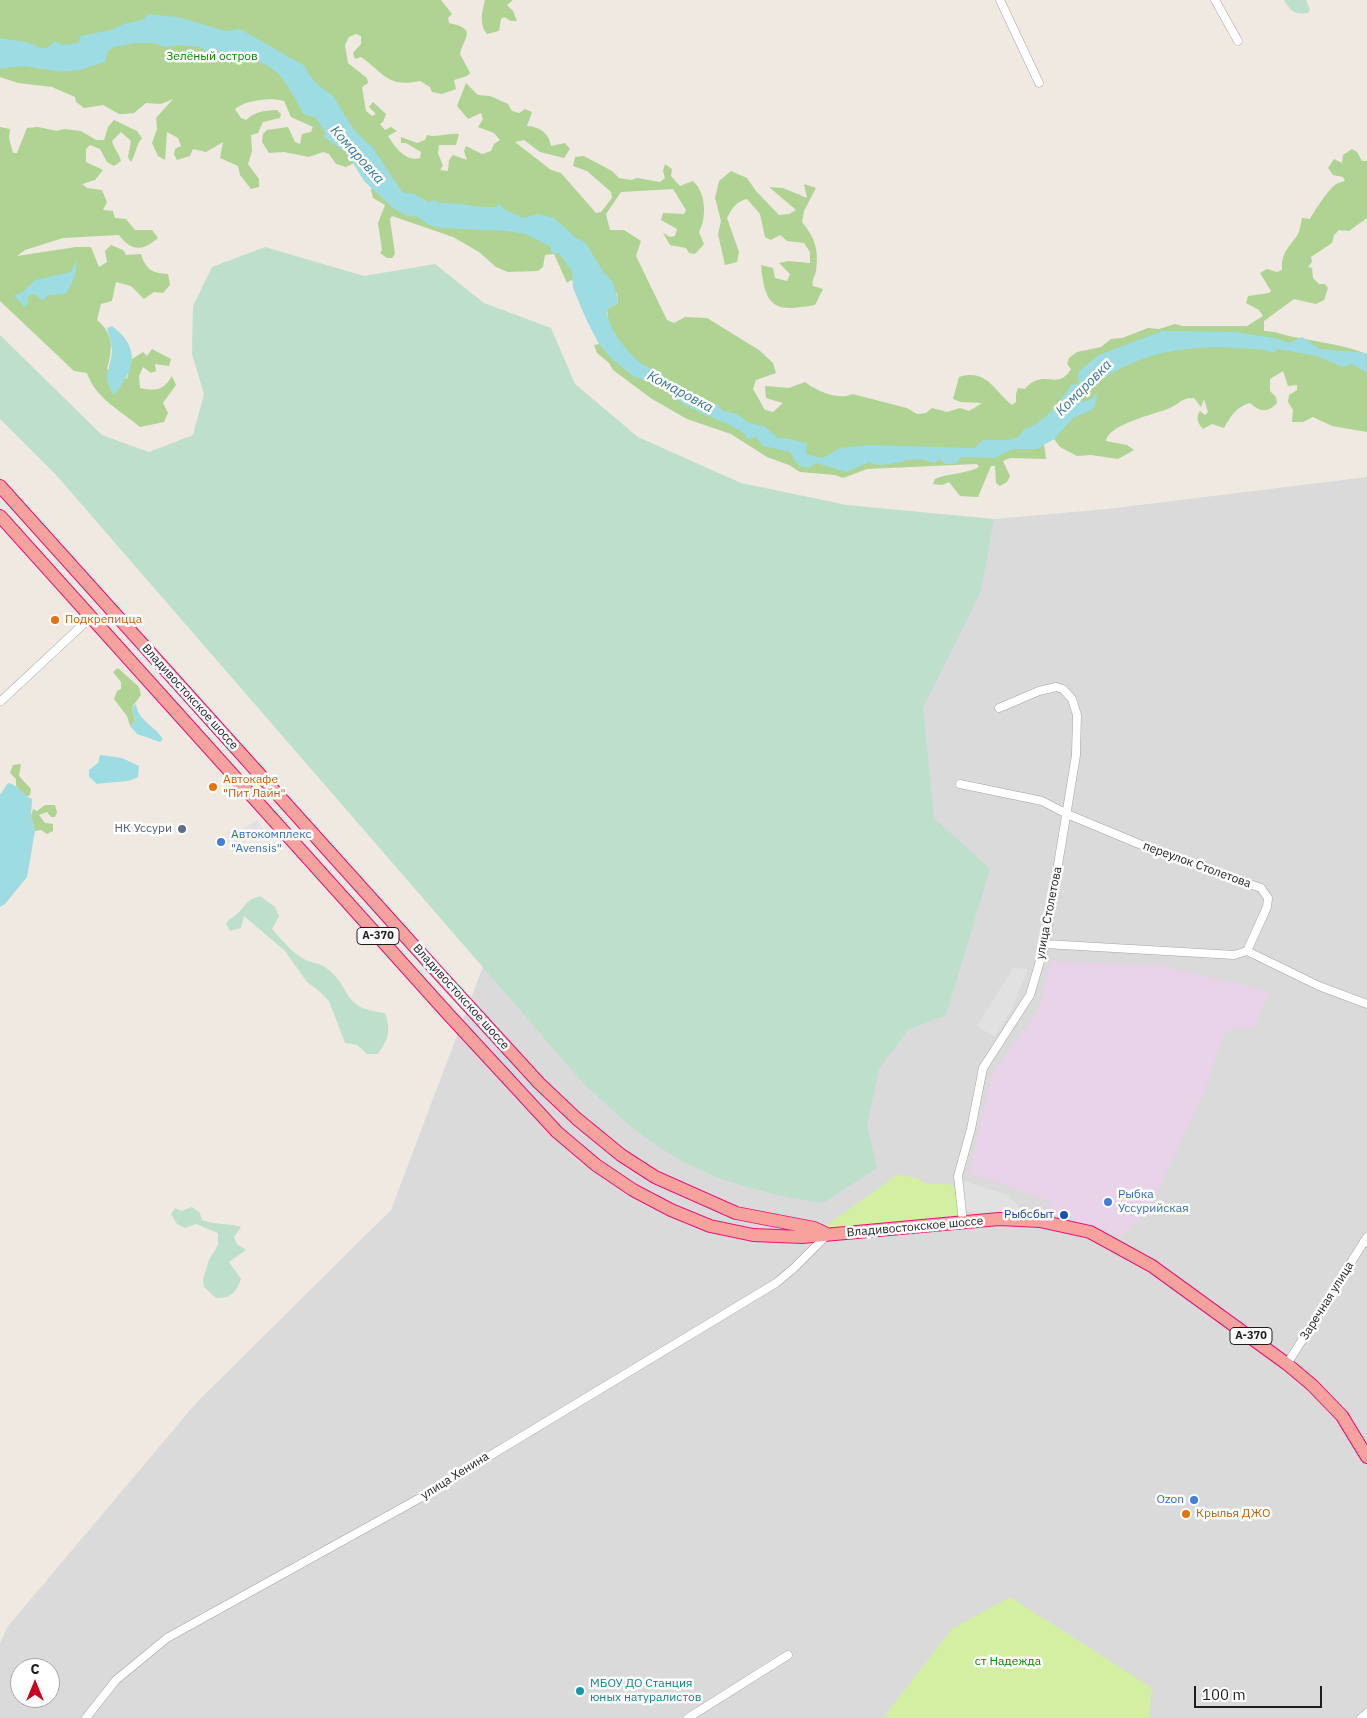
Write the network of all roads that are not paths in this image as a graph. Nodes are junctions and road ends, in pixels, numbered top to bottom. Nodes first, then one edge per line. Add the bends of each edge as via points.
1 (1000, 0) edge
2 (1215, 0) edge
3 (1238, 41) dead end
4 (1039, 83) dead end
5 (0, 486) edge
6 (0, 516) edge
7 (91, 617) junction
8 (1, 701) edge
9 (998, 708) dead end
10 (960, 784) dead end
11 (1067, 814) junction
12 (1046, 944) junction
13 (1247, 951) junction
14 (1367, 1004) edge
15 (553, 1096) junction
16 (538, 1111) junction
17 (963, 1222) junction
18 (827, 1234) junction
19 (1367, 1237) edge
20 (1287, 1364) junction
21 (1367, 1457) edge
22 (788, 1655) dead end
23 (1367, 1713) edge
24 (86, 1718) edge
25 (688, 1718) edge
26 (1361, 1718) edge

1 - 4 street
2 - 3 street
5 - 15 highway, Владивостокское шоссе / А-370
6 - 7 highway, Владивостокское шоссе / А-370
7 - 8 street
7 - 16 highway, Владивостокское шоссе / А-370
9 - 11 street, улица Столетова via 1056,687 1063,689 1072,699 1077,748
10 - 11 street, переулок Столетова via 1042,801
11 - 12 street, улица Столетова
11 - 13 street, переулок Столетова via 1156,851 1261,888 1268,898 1267,907
12 - 13 street via 1212,955
12 - 17 street, улица Столетова via 1030,996 982,1068 958,1176
13 - 14 street via 1319,986
15 - 16 highway via 552,1109
15 - 18 highway, Владивостокское шоссе / А-370 via 621,1155 655,1177 736,1213 814,1228
16 - 18 highway, Владивостокское шоссе / А-370 via 596,1165 671,1210 710,1226 753,1235 802,1237
17 - 18 highway, Владивостокское шоссе / А-370
17 - 20 highway, Владивостокское шоссе / А-370 via 999,1219 1040,1221 1090,1232 1152,1266
18 - 24 street, улица Хенина via 776,1283 420,1498 167,1638 116,1680
19 - 20 street, Заречная улица
20 - 21 highway, Владивостокское шоссе / А-370 via 1342,1416
22 - 25 street
23 - 26 street

